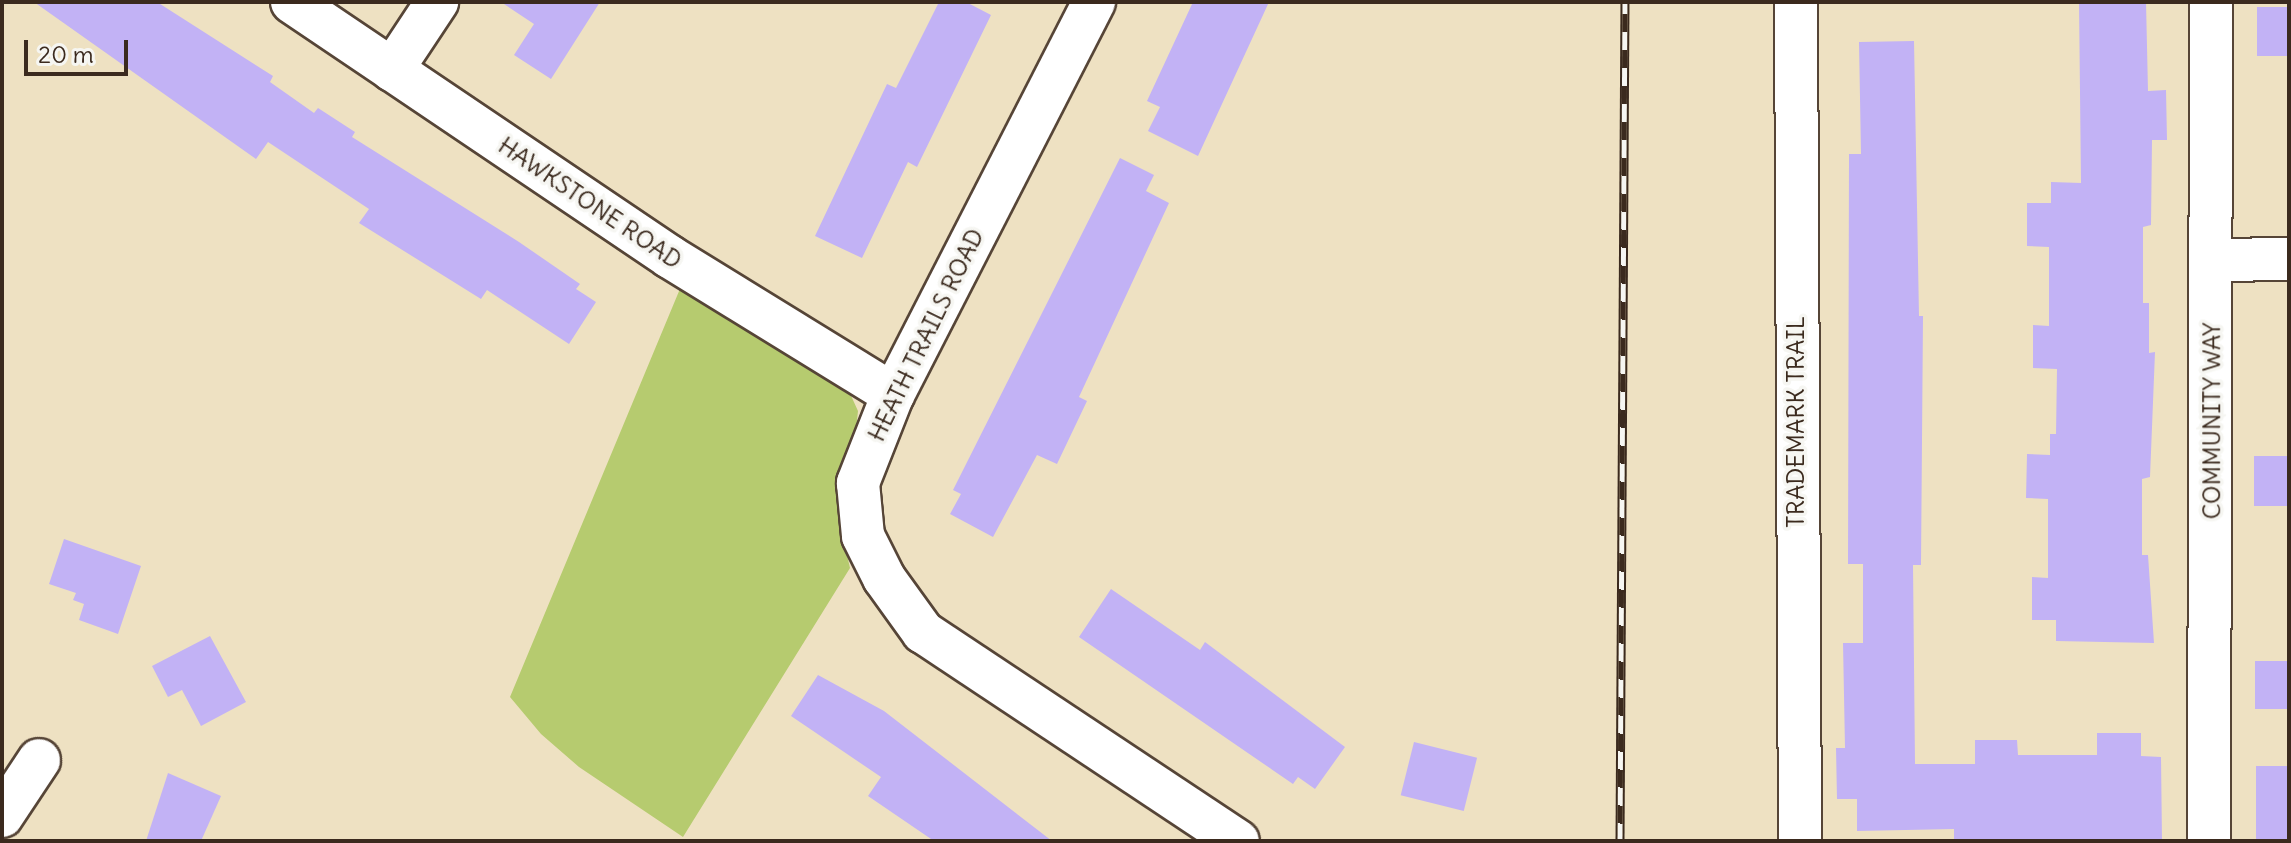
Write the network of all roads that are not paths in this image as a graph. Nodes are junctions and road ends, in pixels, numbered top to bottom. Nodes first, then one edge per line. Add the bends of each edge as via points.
1 (292, 2) edge
2 (437, 2) edge
3 (1094, 2) edge
4 (1796, 2) edge
5 (2211, 2) edge
6 (392, 70) junction
7 (2289, 259) edge
8 (2212, 260) junction
9 (893, 394) junction
10 (39, 760) dead end
11 (2, 816) edge
12 (1238, 841) edge
13 (1800, 841) edge
14 (2209, 841) edge

1 - 6 street, HAWKSTONE ROAD
2 - 6 street
3 - 9 street, HEATH TRAILS ROAD
4 - 13 street, TRADEMARK TRAIL
5 - 8 street, COMMUNITY WAY
6 - 9 street, HAWKSTONE ROAD via 670,257
7 - 8 street
8 - 14 street, COMMUNITY WAY
9 - 12 street, HEATH TRAILS ROAD via 858,483 863,536 884,578 923,632
10 - 11 street

